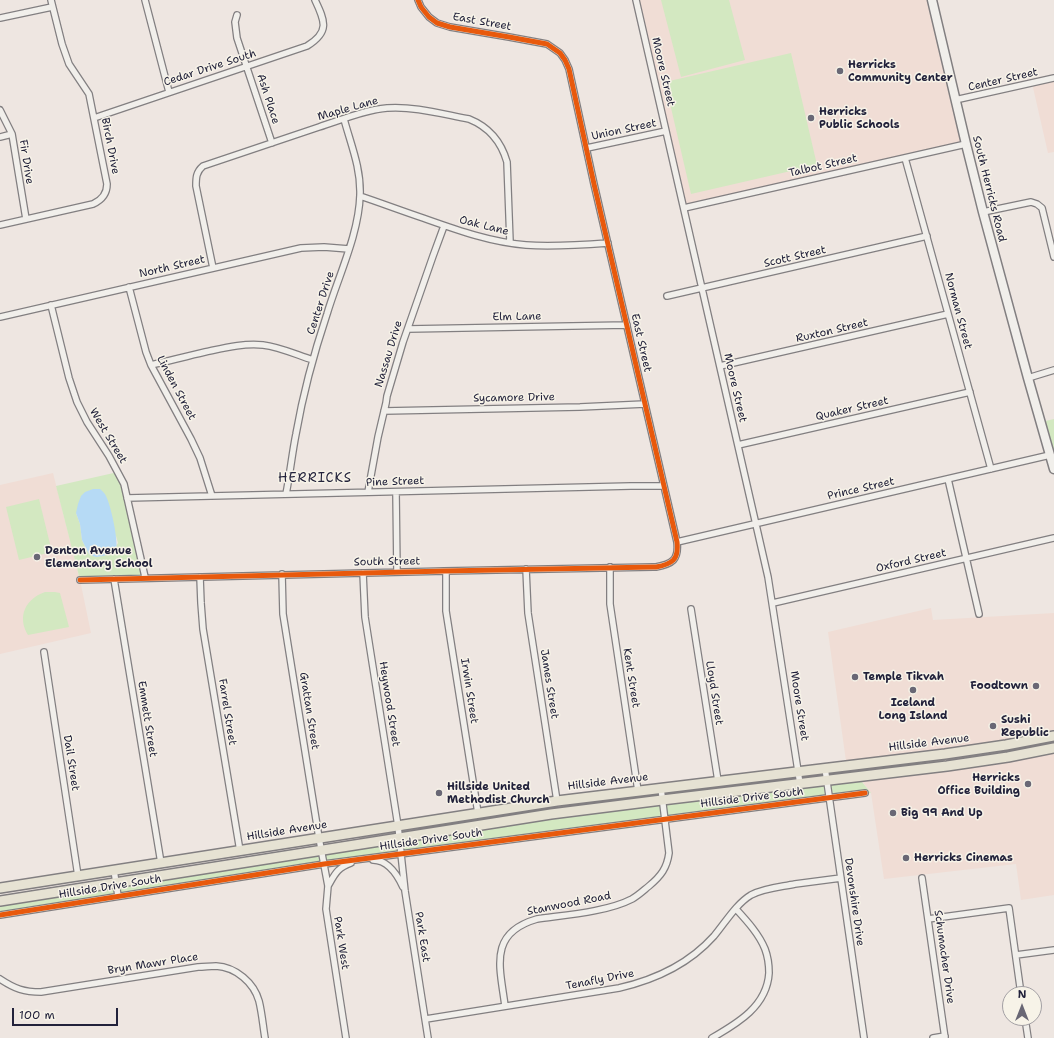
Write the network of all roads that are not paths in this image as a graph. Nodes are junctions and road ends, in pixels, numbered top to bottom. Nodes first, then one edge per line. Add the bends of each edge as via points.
1 (51, 0) edge
2 (145, 0) edge
3 (315, 0) edge
4 (418, 0) edge
5 (636, 0) edge
6 (932, 2) edge
7 (52, 7) junction
8 (237, 14) dead end
9 (0, 18) edge
10 (247, 66) junction
11 (1054, 78) edge
12 (169, 92) junction
13 (956, 100) junction
14 (0, 110) edge
15 (94, 118) junction
16 (344, 119) junction
17 (666, 131) junction
18 (12, 134) junction
19 (0, 137) edge
20 (272, 143) junction
21 (966, 144) junction
22 (587, 148) junction
23 (905, 158) junction
24 (360, 196) junction
25 (684, 208) junction
26 (983, 212) junction
27 (26, 219) junction
28 (0, 225) edge
29 (444, 226) junction
30 (927, 236) junction
31 (510, 242) junction
32 (608, 243) junction
33 (349, 249) junction
34 (1054, 257) edge
35 (213, 268) junction
36 (129, 287) junction
37 (702, 288) junction
38 (667, 296) dead end
39 (51, 305) junction
40 (948, 314) junction
41 (0, 317) edge
42 (627, 325) junction
43 (408, 328) junction
44 (313, 360) junction
45 (151, 365) junction
46 (720, 366) junction
47 (1054, 370) edge
48 (1028, 378) junction
49 (970, 392) junction
50 (645, 404) junction
51 (384, 411) junction
52 (738, 445) junction
53 (1050, 455) junction
54 (991, 469) junction
55 (1054, 469) edge
56 (948, 479) junction
57 (664, 486) junction
58 (368, 492) junction
59 (396, 492) junction
60 (286, 494) junction
61 (212, 496) junction
62 (127, 498) junction
63 (756, 524) junction
64 (1054, 538) edge
65 (677, 542) junction
66 (966, 558) junction
67 (610, 567) junction
68 (526, 569) junction
69 (446, 571) junction
70 (397, 572) junction
71 (363, 573) junction
72 (282, 574) junction
73 (145, 577) junction
74 (200, 577) junction
75 (114, 578) junction
76 (80, 580) dead end
77 (773, 603) junction
78 (691, 609) dead end
79 (979, 614) dead end
80 (44, 652) dead end
81 (1054, 736) edge
82 (1054, 748) edge
83 (825, 768) junction
84 (799, 771) junction
85 (827, 780) junction
86 (718, 781) junction
87 (800, 784) junction
88 (661, 788) junction
89 (638, 791) junction
90 (866, 793) dead end
91 (830, 798) junction
92 (662, 800) junction
93 (557, 801) junction
94 (478, 813) junction
95 (665, 819) junction
96 (398, 826) junction
97 (319, 838) junction
98 (400, 838) junction
99 (322, 850) junction
100 (240, 851) junction
101 (402, 854) junction
102 (360, 859) junction
103 (161, 863) junction
104 (324, 864) junction
105 (114, 870) junction
106 (78, 876) junction
107 (841, 878) junction
108 (922, 878) dead end
109 (116, 883) junction
110 (328, 886) junction
111 (0, 888) edge
112 (405, 891) junction
113 (118, 896) junction
114 (0, 901) edge
115 (736, 909) junction
116 (0, 915) edge
117 (928, 919) junction
118 (1054, 950) edge
119 (1016, 955) junction
120 (0, 980) edge
121 (1020, 986) edge
122 (505, 1006) junction
123 (426, 1019) junction
124 (1026, 1026) edge
125 (945, 1037) edge
126 (265, 1038) edge
127 (346, 1038) edge
128 (428, 1038) edge
129 (712, 1038) edge
130 (864, 1038) edge
131 (933, 1038) edge
132 (1028, 1038) edge

1 - 7 street, Birch Drive
2 - 12 street
3 - 10 street, Cedar Drive South via 323,20 322,31 316,40 307,46
4 - 22 street, East Street via 429,17 437,23 547,44 560,53 569,69
5 - 17 street, Moore Street
6 - 13 main road, South Herricks Road
7 - 9 street
7 - 15 street, Birch Drive via 69,64 89,94
8 - 10 street, Ash Place via 237,38
10 - 12 street, Cedar Drive South
10 - 20 street, Ash Place
11 - 13 street, Center Street
12 - 15 street, Cedar Drive South
13 - 21 main road, South Herricks Road
14 - 18 street, Fir Drive
15 - 27 street, Birch Drive via 107,184 104,197 93,204
16 - 20 street, Maple Lane
16 - 24 street, Center Drive via 358,168
16 - 31 street, Maple Lane via 386,108 403,108 469,119 483,126 498,140 505,153
17 - 22 street, Union Street
17 - 25 street, Moore Street
18 - 19 street
18 - 27 street, Fir Drive
20 - 35 street, Maple Lane via 203,166 197,173 196,186
21 - 23 street, Talbot Street
21 - 26 main road, South Herricks Road
22 - 32 street, East Street
23 - 25 street, Talbot Street
23 - 30 street, Norman Street
24 - 29 street, Oak Lane
24 - 33 street, Center Drive via 359,212
25 - 37 street, Moore Street
26 - 34 street via 1031,202 1037,204 1042,208
26 - 48 main road, South Herricks Road
27 - 28 street, Birch Drive
29 - 31 street, Oak Lane
29 - 43 street, Nassau Drive
30 - 37 street, Scott Street
30 - 40 street, Norman Street
31 - 32 street, Oak Lane via 526,245
32 - 42 street, East Street
33 - 35 street, North Street via 301,248
33 - 44 street, Center Drive
35 - 36 street, North Street
36 - 39 street, North Street
36 - 45 street, Linden Street
37 - 38 street, Scott Street
37 - 46 street, Moore Street
39 - 41 street, North Street
39 - 62 street, West Street via 77,402 118,472
40 - 46 street, Ruxton Street
40 - 49 street, Norman Street
42 - 43 street, Elm Lane
42 - 50 street, East Street
43 - 51 street, Nassau Drive
44 - 45 street via 277,348 250,344
44 - 60 street, Center Drive via 296,433
45 - 61 street, Linden Street via 200,458
46 - 52 street, Moore Street
47 - 48 street
48 - 53 main road, South Herricks Road
49 - 52 street, Quaker Street
49 - 54 street, Norman Street
50 - 51 street, Sycamore Drive
50 - 57 street, East Street
51 - 58 street, Nassau Drive
52 - 63 street, Moore Street
53 - 54 street, Prince Street
53 - 55 main road, South Herricks Road
54 - 56 street, Prince Street
56 - 63 street, Prince Street
56 - 66 street
57 - 59 street, Pine Street
57 - 65 street, East Street
58 - 59 street, Pine Street
58 - 60 street, Pine Street
59 - 70 street
60 - 61 street, Pine Street
61 - 62 street, Pine Street
62 - 73 street, West Street
63 - 65 street, Prince Street
63 - 77 street, Moore Street
64 - 66 street, Oxford Street
65 - 67 street, South Street via 678,550 674,560 666,565
66 - 77 street, Oxford Street
66 - 79 street
67 - 68 street, South Street
67 - 89 street, Kent Street via 610,604
68 - 69 street, South Street
68 - 93 street, James Street via 528,613
69 - 70 street, South Street
69 - 94 street, Irwin Street via 446,611
70 - 71 street, South Street
71 - 72 street, South Street
71 - 96 street, Heywood Street via 365,617
72 - 74 street, South Street
72 - 97 street, Grattan Street via 283,614
73 - 74 street, South Street
73 - 75 street, South Street
74 - 100 street, Farrel Street via 203,628
75 - 76 street, South Street
75 - 103 street, Emmett Street
77 - 84 street, Moore Street
78 - 86 street, Lloyd Street
80 - 106 street, Dail Street
81 - 83 main road, Hillside Avenue via 945,754
82 - 85 main road via 952,765
83 - 84 main road, Hillside Avenue
83 - 85 street, Devonshire Drive
84 - 86 main road, Hillside Avenue
84 - 87 street, Moore Street
85 - 87 main road
85 - 91 street, Devonshire Drive
86 - 88 main road, Hillside Avenue
87 - 92 main road
88 - 89 main road, Hillside Avenue
88 - 92 street, Stanwood Road
89 - 93 main road, Hillside Avenue
90 - 91 street, Hillside Drive South
91 - 95 street, Hillside Drive South
91 - 107 street, Devonshire Drive
92 - 95 street, Stanwood Road
92 - 98 main road via 550,814
93 - 94 main road, Hillside Avenue
94 - 96 main road, Hillside Avenue
95 - 101 street, Hillside Drive South
95 - 122 street, Stanwood Road via 668,862 656,880 640,894 616,906 537,919 519,926 509,934 503,943 499,958
96 - 97 main road, Hillside Avenue
96 - 98 street, Heywood Street
97 - 99 street, Grattan Street
97 - 100 main road, Hillside Avenue
98 - 99 main road
98 - 101 street, Park East
99 - 104 street, Park West
99 - 109 main road
100 - 103 main road, Hillside Avenue
101 - 102 street, Hillside Drive South
101 - 112 street, Park East
102 - 104 street, Hillside Drive South
102 - 110 street via 336,872
102 - 112 street via 377,860 389,866 398,876
103 - 105 main road, Hillside Avenue
104 - 110 street, Park West
104 - 113 street, Hillside Drive South
105 - 106 main road, Hillside Avenue
105 - 109 street
106 - 111 main road, Hillside Avenue
107 - 115 street, Tenafly Drive via 764,890 750,896
107 - 130 street, Devonshire Drive
108 - 117 street, Schumacher Drive
109 - 113 street
109 - 114 main road
110 - 127 street, Park West via 326,909
112 - 123 street, Park East
113 - 116 street, Hillside Drive South
115 - 122 street, Tenafly Drive via 697,952 683,963 650,979 619,988
115 - 129 street via 756,933 765,949 769,965 768,980 760,1002 749,1014
117 - 119 street via 1009,908
117 - 125 street, Schumacher Drive
118 - 119 street
119 - 121 street
120 - 126 street, Bryn Mawr Place via 21,990 41,992 198,967 228,968 242,976 256,994
122 - 123 street, Tenafly Drive
123 - 128 street, Park East
124 - 132 street
125 - 131 street

